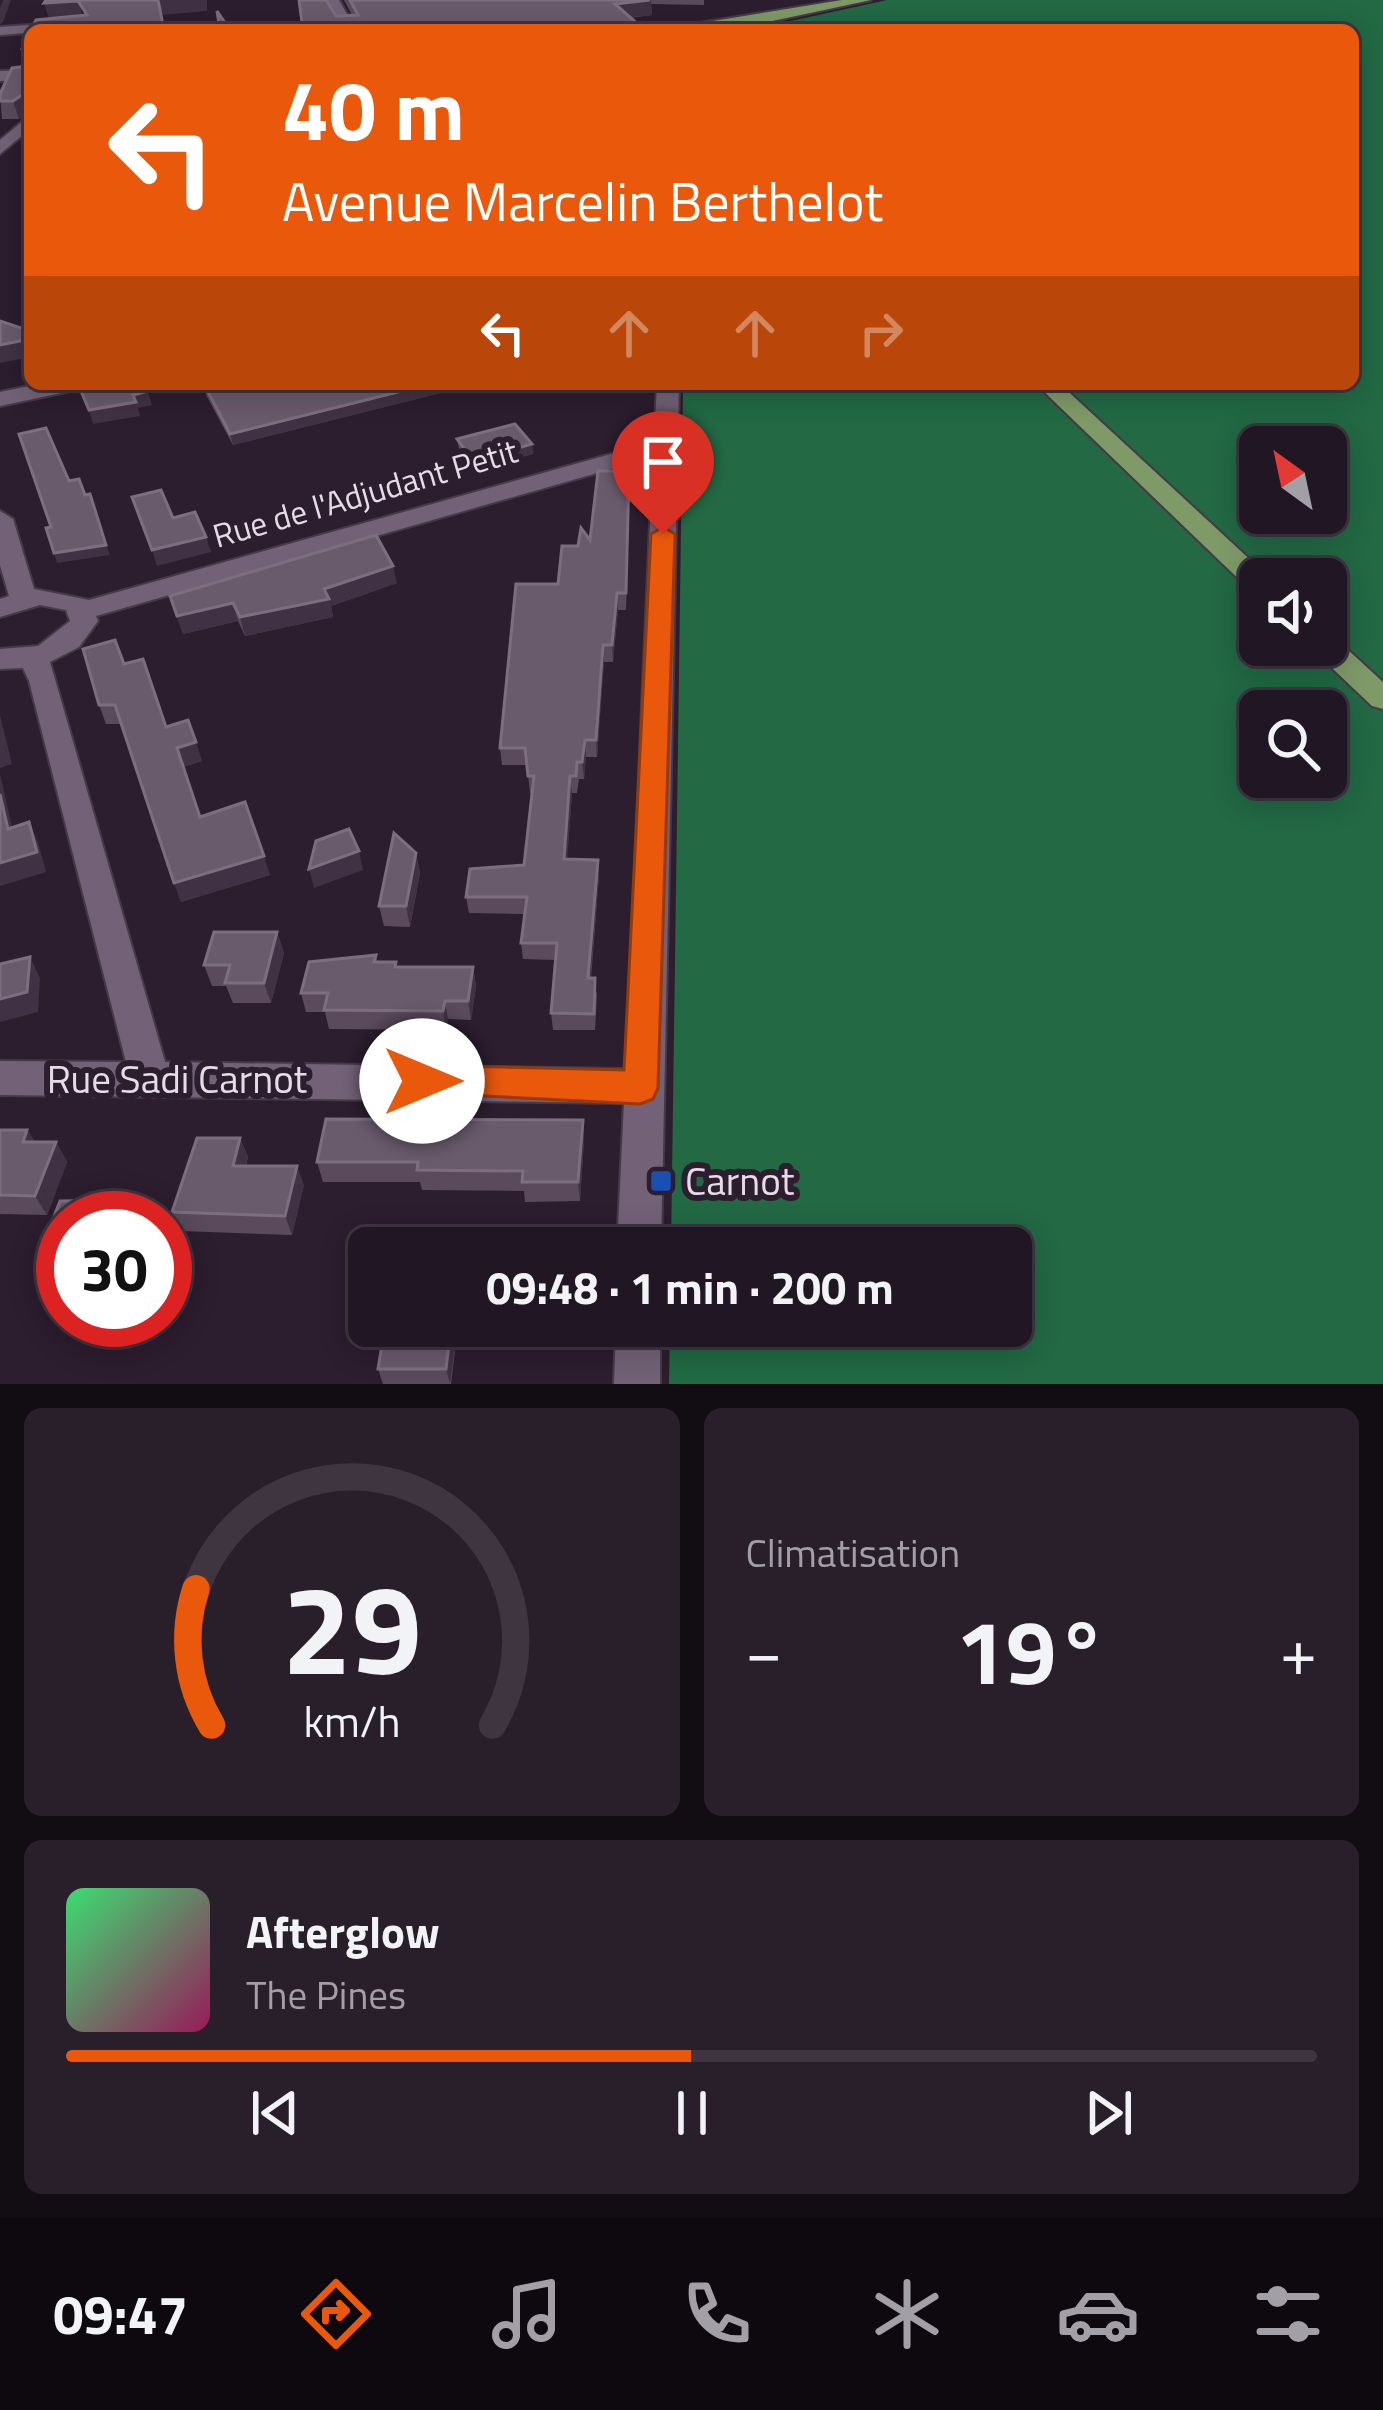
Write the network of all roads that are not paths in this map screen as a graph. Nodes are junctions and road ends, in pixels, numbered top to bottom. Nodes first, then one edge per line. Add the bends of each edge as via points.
1 (864, 0) edge
2 (744, 24) edge
3 (24, 126) edge
4 (0, 149) edge
5 (43, 390) edge
6 (668, 390) edge
7 (1053, 390) edge
8 (0, 399) edge
9 (667, 446) junction
10 (0, 520) edge
11 (1239, 564) edge
12 (12, 603) edge
13 (83, 611) junction
14 (16, 658) edge
15 (1347, 665) edge
16 (1383, 699) edge
17 (0, 1078) edge
18 (150, 1078) junction
19 (640, 1088) junction
20 (639, 1227) edge
21 (638, 1347) edge
22 (637, 1384) edge

1 - 2 main road
3 - 4 street
5 - 8 street
6 - 9 street
7 - 11 main road
9 - 13 street, Rue de l'Adjudant Petit
9 - 19 street
10 - 12 street
12 - 13 street via 68,598
13 - 14 street via 78,632
14 - 18 street via 57,726
15 - 16 main road
17 - 18 street, Rue Sadi Carnot
18 - 19 street, Rue Sadi Carnot
19 - 20 street
21 - 22 street

